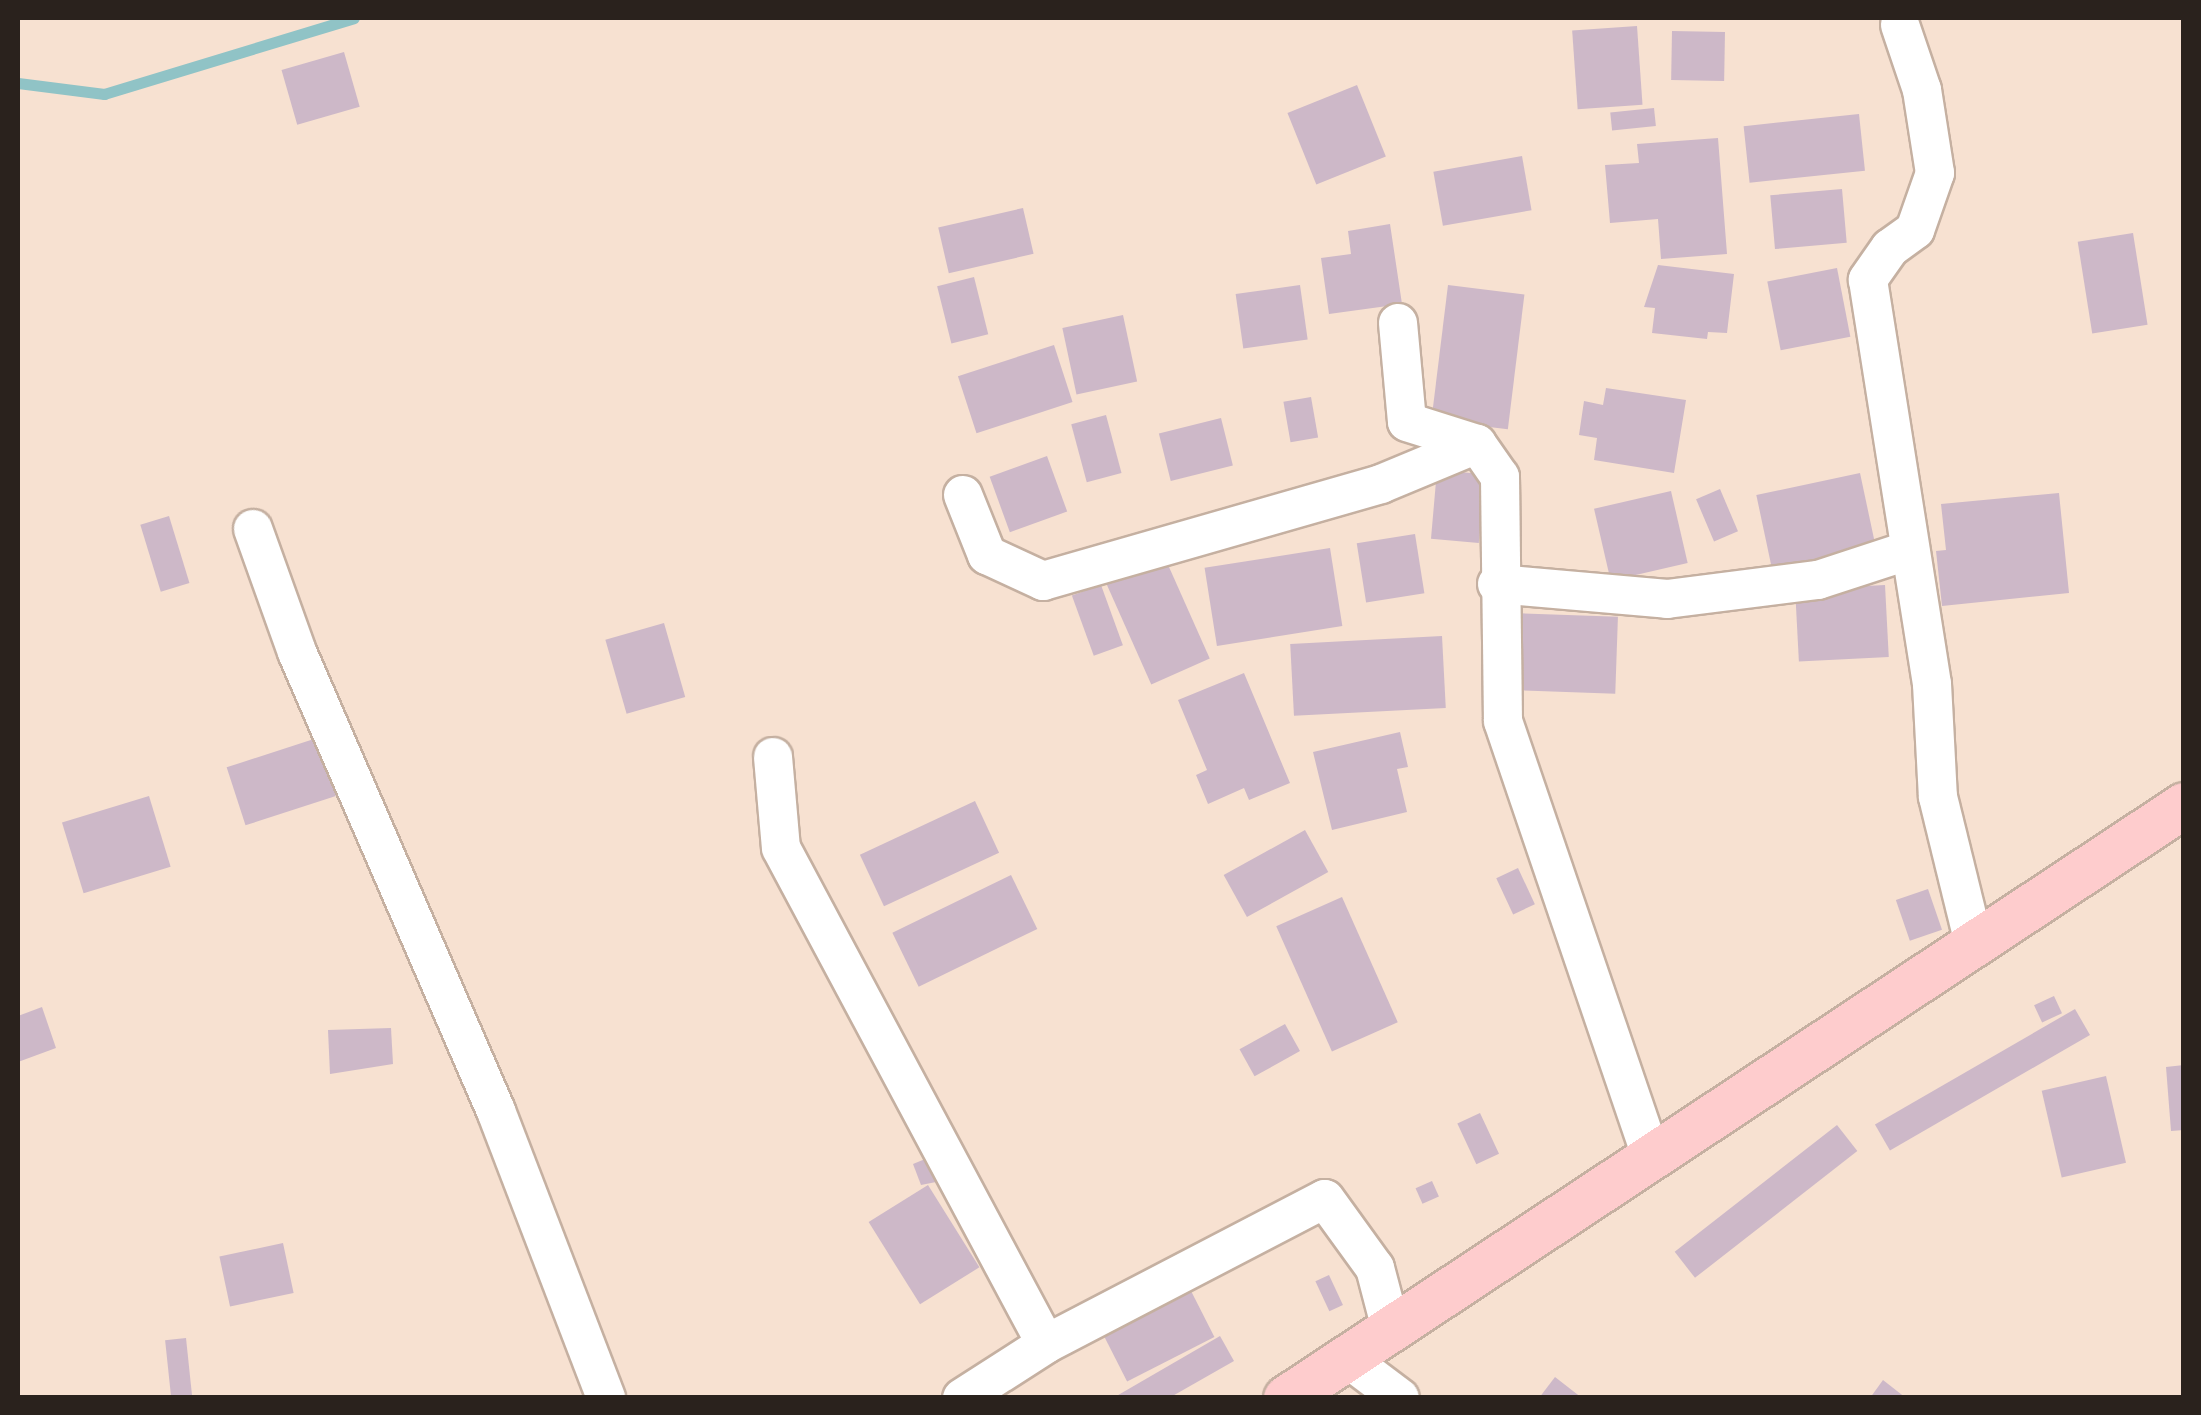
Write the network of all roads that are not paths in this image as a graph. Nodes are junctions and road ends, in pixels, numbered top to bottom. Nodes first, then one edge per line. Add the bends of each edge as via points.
1 (1900, 25) dead end
2 (1398, 323) dead end
3 (1477, 444) junction
4 (963, 494) dead end
5 (253, 529) dead end
6 (1910, 550) junction
7 (1497, 584) junction
8 (773, 756) dead end
9 (2184, 804) edge
10 (1974, 944) junction
11 (1652, 1158) junction
12 (1391, 1329) junction
13 (1046, 1344) junction
14 (1347, 1358) junction
15 (606, 1398) edge
16 (962, 1398) edge
17 (1286, 1398) edge
18 (1400, 1398) edge

1 - 6 street via 1922,90 1935,172 1915,230 1890,248 1868,280
2 - 3 street via 1407,422
3 - 4 street via 1381,484 1043,580 987,555
3 - 7 street via 1500,477
5 - 15 street via 298,652 496,1111
6 - 7 street via 1818,580 1667,598
6 - 10 street via 1932,684 1938,797
7 - 11 street via 1504,721
8 - 13 street via 781,848
9 - 10 main road
10 - 11 main road
11 - 12 main road
12 - 13 street via 1376,1268 1325,1200
12 - 14 main road
13 - 16 street
14 - 17 main road
14 - 18 street

